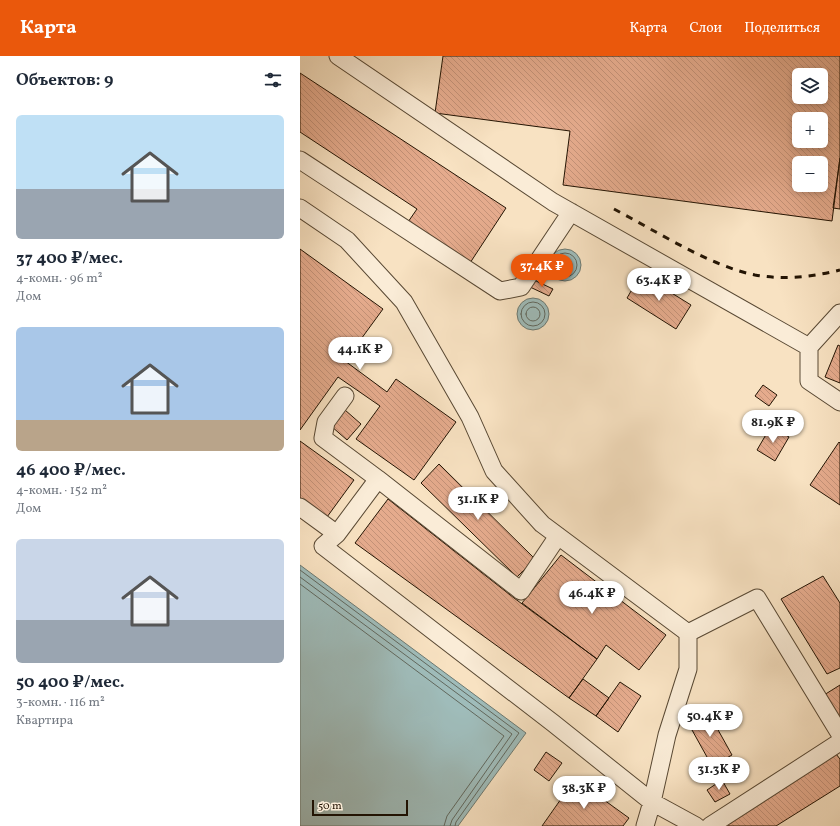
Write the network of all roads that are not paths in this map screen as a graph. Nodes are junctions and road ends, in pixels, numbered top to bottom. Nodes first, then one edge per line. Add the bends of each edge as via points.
1 (338, 56) edge
2 (300, 160) edge
3 (300, 208) edge
4 (571, 212) junction
5 (840, 313) edge
6 (809, 346) junction
7 (345, 396) dead end
8 (840, 402) edge
9 (378, 479) junction
10 (300, 507) edge
11 (337, 534) junction
12 (558, 536) junction
13 (688, 633) junction
14 (840, 734) edge
15 (840, 742) edge
16 (652, 802) junction
17 (645, 826) edge
18 (696, 826) edge
19 (710, 826) edge

1 - 4 lane
2 - 4 lane via 500,291 521,287
3 - 12 lane via 347,240 404,302 470,417 494,471 542,524
4 - 6 lane
5 - 6 lane
6 - 8 lane via 808,380
7 - 9 lane via 326,422 323,438
9 - 11 lane
9 - 12 lane via 521,591
10 - 11 lane
11 - 16 lane via 320,545
12 - 13 lane
13 - 14 lane via 757,598
13 - 16 lane via 688,669 667,735
15 - 19 lane
16 - 17 lane
16 - 18 lane

